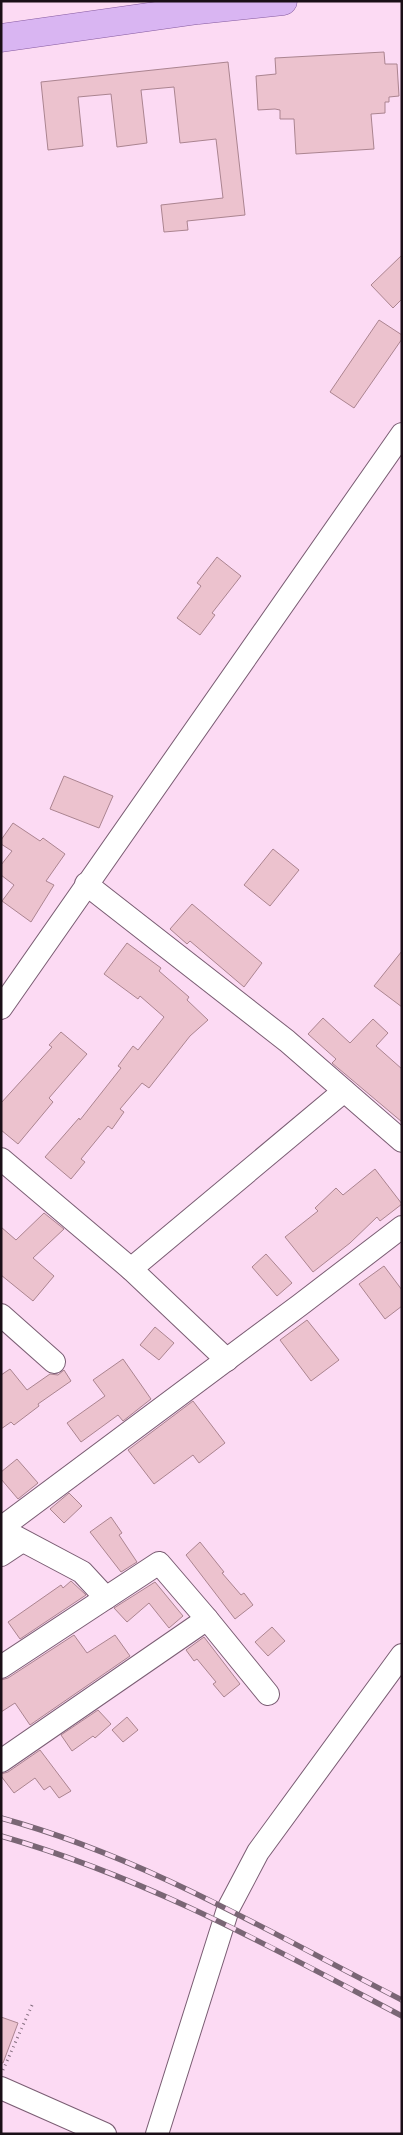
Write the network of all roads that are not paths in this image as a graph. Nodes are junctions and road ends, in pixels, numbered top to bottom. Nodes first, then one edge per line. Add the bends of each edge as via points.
1 (283, 1) edge
2 (1, 38) edge
3 (402, 434) edge
4 (86, 884) junction
5 (1, 1008) edge
6 (344, 1092) junction
7 (402, 1141) edge
8 (1, 1159) edge
9 (402, 1227) edge
10 (132, 1269) junction
11 (1, 1315) edge
12 (227, 1360) junction
13 (54, 1362) dead end
14 (1, 1529) edge
15 (22, 1541) junction
16 (1, 1555) edge
17 (106, 1598) junction
18 (206, 1619) junction
19 (402, 1655) edge
20 (1, 1668) edge
21 (268, 1694) dead end
22 (1, 1761) edge
23 (1, 2088) edge
24 (105, 2134) edge
25 (157, 2134) edge

1 - 2 main road
3 - 4 street
4 - 5 street
4 - 6 street via 287,1040
6 - 7 street
6 - 10 street
8 - 10 street
9 - 12 street
10 - 12 street
11 - 13 street
12 - 14 street
14 - 15 street
15 - 16 street
15 - 17 street via 82,1572
17 - 18 street via 159,1563
17 - 20 street
18 - 21 street
18 - 22 street
19 - 25 street via 258,1852 228,1909
23 - 24 street

